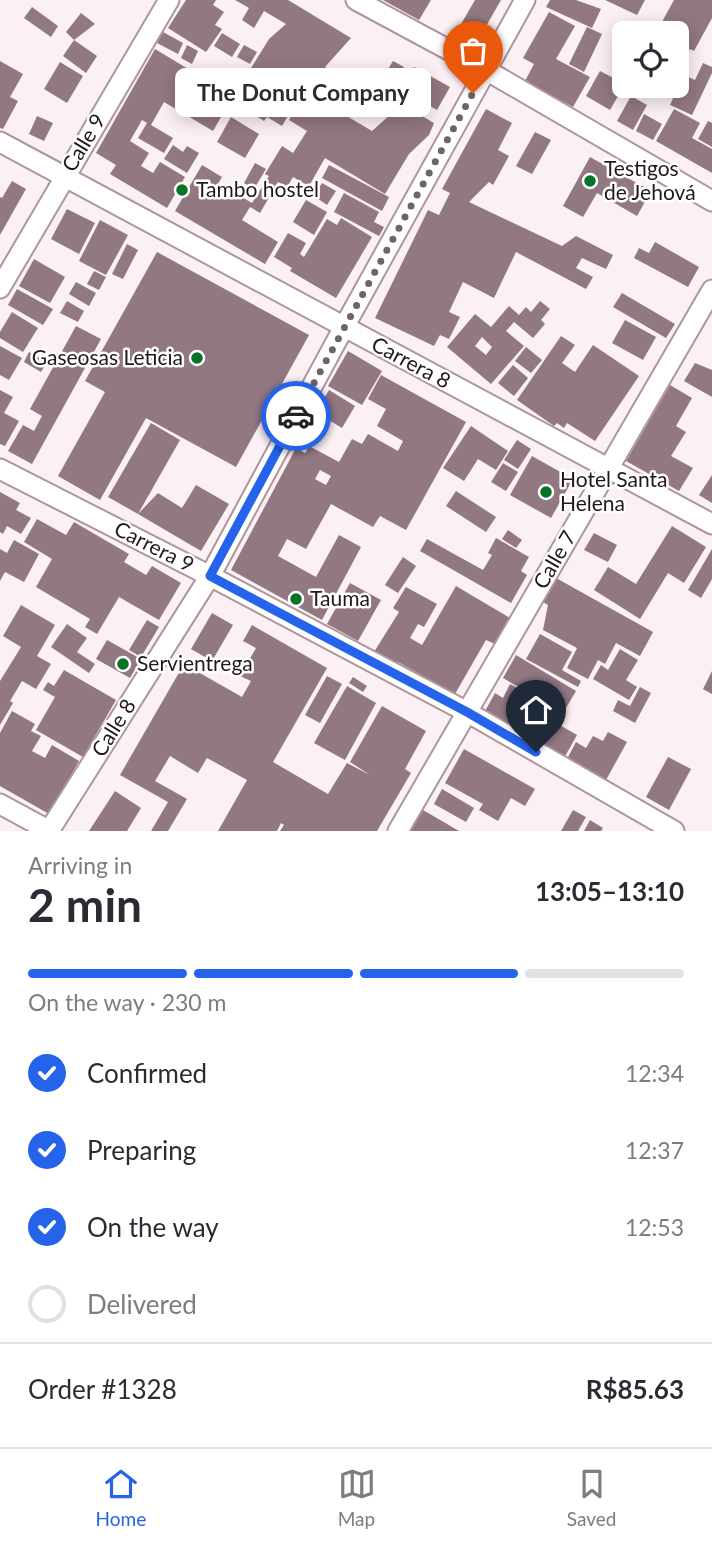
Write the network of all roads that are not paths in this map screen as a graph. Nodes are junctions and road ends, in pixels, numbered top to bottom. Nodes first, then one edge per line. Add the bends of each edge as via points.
1 (169, 0) edge
2 (356, 0) edge
3 (525, 0) edge
4 (486, 70) junction
5 (0, 142) edge
6 (64, 177) junction
7 (712, 201) edge
8 (0, 288) edge
9 (712, 290) edge
10 (344, 327) junction
11 (0, 469) edge
12 (608, 469) junction
13 (712, 524) edge
14 (212, 577) junction
15 (467, 712) junction
16 (0, 804) edge
17 (51, 831) edge
18 (398, 831) edge
19 (674, 831) edge

1 - 6 street, Calle 9
2 - 4 street
3 - 4 street, Calle 8
4 - 7 street
4 - 10 street, Calle 8
5 - 6 street, Carrera 8
6 - 8 street, Calle 9
6 - 10 street, Carrera 8
9 - 12 street, Calle 7
10 - 12 street, Carrera 8
10 - 14 street, Calle 8
11 - 14 street, Carrera 9
12 - 13 street, Carrera 8
12 - 15 street, Calle 7
14 - 15 street, Carrera 9
14 - 17 street, Calle 8
15 - 18 street, Calle 7
15 - 19 street, Carrera 9
16 - 17 street

